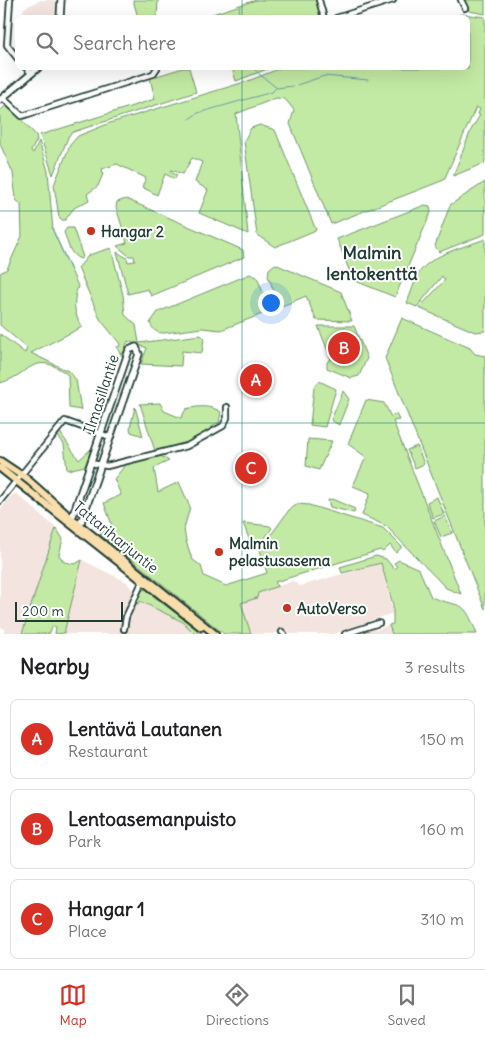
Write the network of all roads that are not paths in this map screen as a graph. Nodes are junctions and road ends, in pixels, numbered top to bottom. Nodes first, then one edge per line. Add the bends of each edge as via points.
1 (10, 0) edge
2 (61, 0) edge
3 (319, 0) edge
4 (393, 0) edge
5 (461, 0) edge
6 (465, 8) dead end
7 (60, 15) edge
8 (323, 15) edge
9 (346, 15) edge
10 (15, 55) edge
11 (156, 70) edge
12 (33, 71) edge
13 (1, 100) edge
14 (227, 407) dead end
15 (101, 434) junction
16 (110, 437) junction
17 (0, 461) edge
18 (91, 463) junction
19 (101, 465) junction
20 (0, 468) edge
21 (20, 478) junction
22 (0, 501) edge
23 (70, 521) junction
24 (79, 528) junction
25 (143, 579) junction
26 (379, 623) dead end
27 (124, 629) dead end
28 (209, 634) edge
29 (215, 634) edge
30 (345, 634) edge

1 - 10 street via 7,45
2 - 7 main road
3 - 8 street
4 - 9 street
5 - 6 street
11 - 13 street via 153,74 22,116
12 - 13 main road
14 - 19 street via 223,426 187,446
15 - 16 street
15 - 16 main road, Ilmasillantie via 129,350 136,347 139,354
15 - 18 main road, Ilmasillantie
15 - 21 street via 65,421
16 - 19 main road, Ilmasillantie
17 - 21 main road, Tattariharjuntie
18 - 19 street
18 - 23 main road, Ilmasillantie
19 - 24 main road, Ilmasillantie
20 - 21 main road, Tattariharjuntie
21 - 22 street
21 - 23 main road, Tattariharjuntie
23 - 24 main road, Tattariharjuntie
24 - 25 main road, Tattariharjuntie
25 - 27 street
25 - 28 main road, Tattariharjuntie
25 - 29 main road, Tattariharjuntie
26 - 30 street

